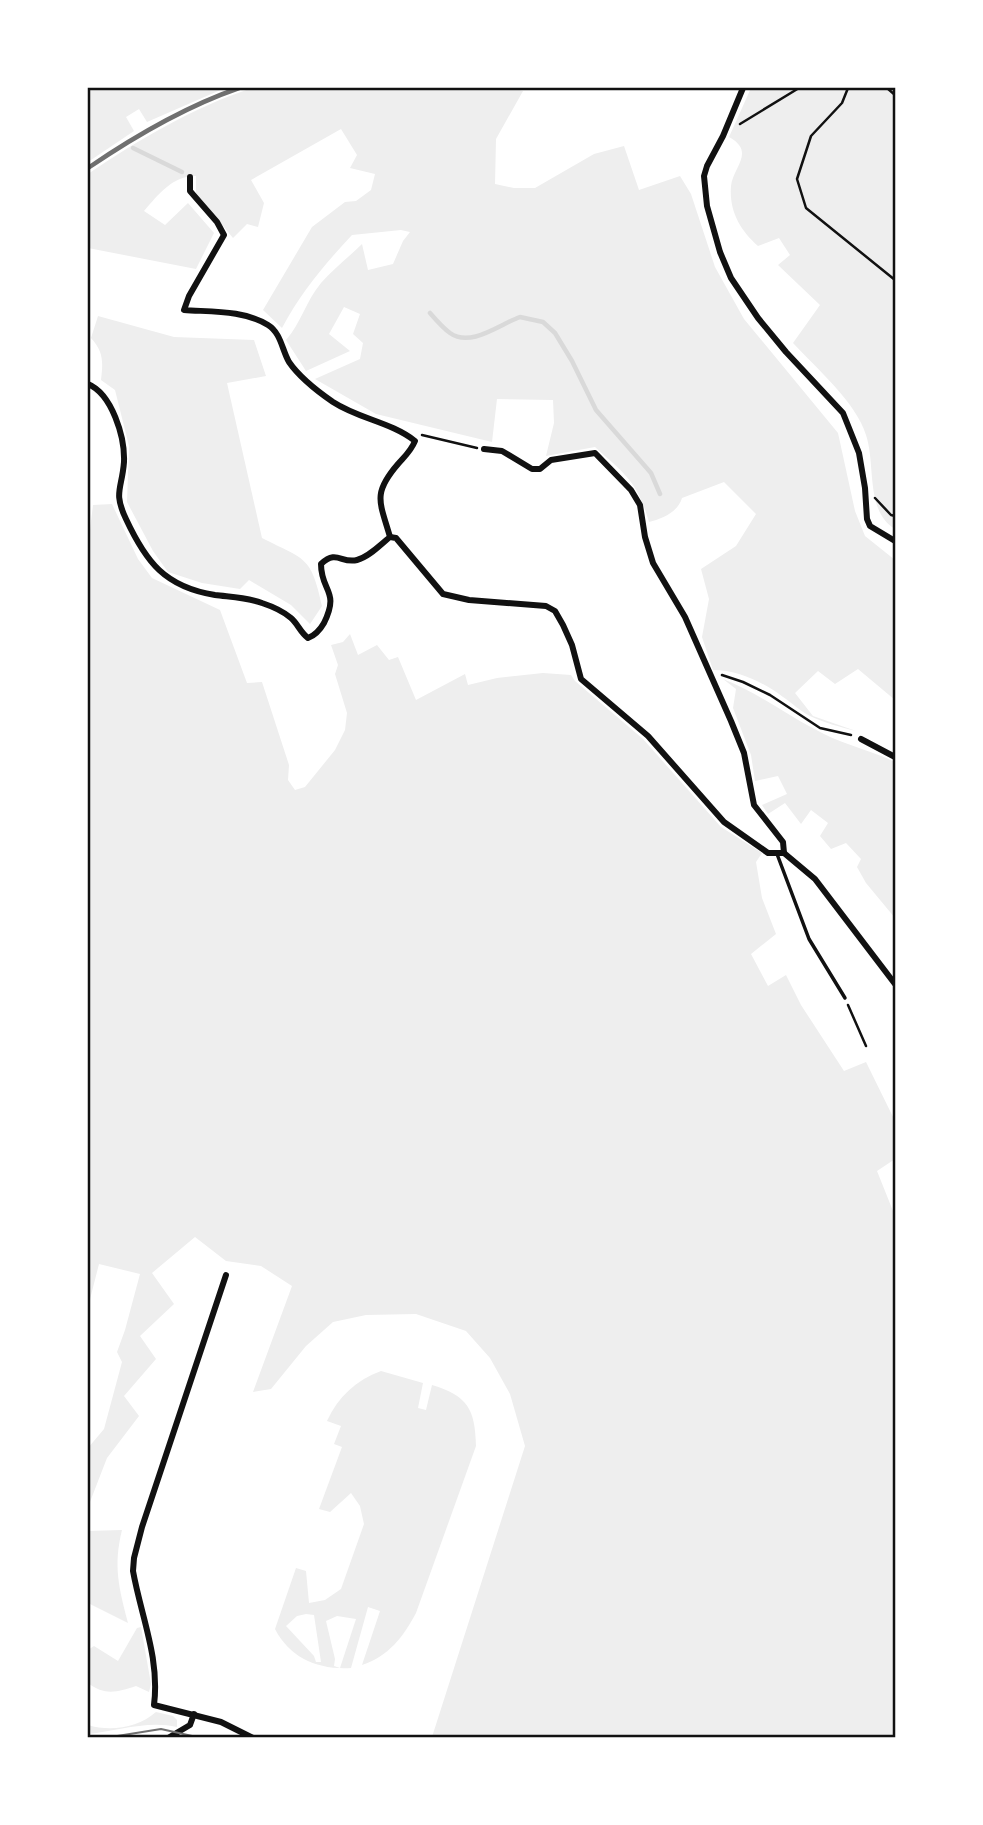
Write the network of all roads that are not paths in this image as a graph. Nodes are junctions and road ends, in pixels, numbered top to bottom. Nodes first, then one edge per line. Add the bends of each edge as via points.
1 (743, 88) edge
2 (190, 177) dead end
3 (88, 384) edge
4 (484, 449) road end
5 (390, 537) junction
6 (895, 541) edge
7 (861, 739) road end
8 (895, 757) edge
9 (780, 854) junction
10 (895, 984) edge
11 (845, 998) road end
12 (226, 1275) dead end
13 (194, 1714) junction
14 (168, 1738) edge
15 (253, 1738) edge

1 - 6 street via 704,176 723,263 772,335 843,413 859,453 870,526
2 - 5 street via 190,191 224,235 184,310 230,313 270,326 289,361 321,394 415,441 381,486
3 - 5 street via 104,394 122,445 124,463 117,496 126,518 151,563 172,580 207,594 264,604 292,618 308,638 321,629 332,605 321,564 337,556 355,561
4 - 9 street via 502,451 532,469 551,460 595,453 631,490 640,505 653,563 685,617 744,753 754,805 783,842
5 - 9 street via 396,538 443,594 546,606 555,611 572,645 581,679 648,736 724,822 768,853
7 - 8 street
9 - 10 street via 815,879
9 - 11 lane via 809,939
12 - 13 street via 134,1558 154,1663 155,1705
13 - 14 street via 190,1725
13 - 15 street

